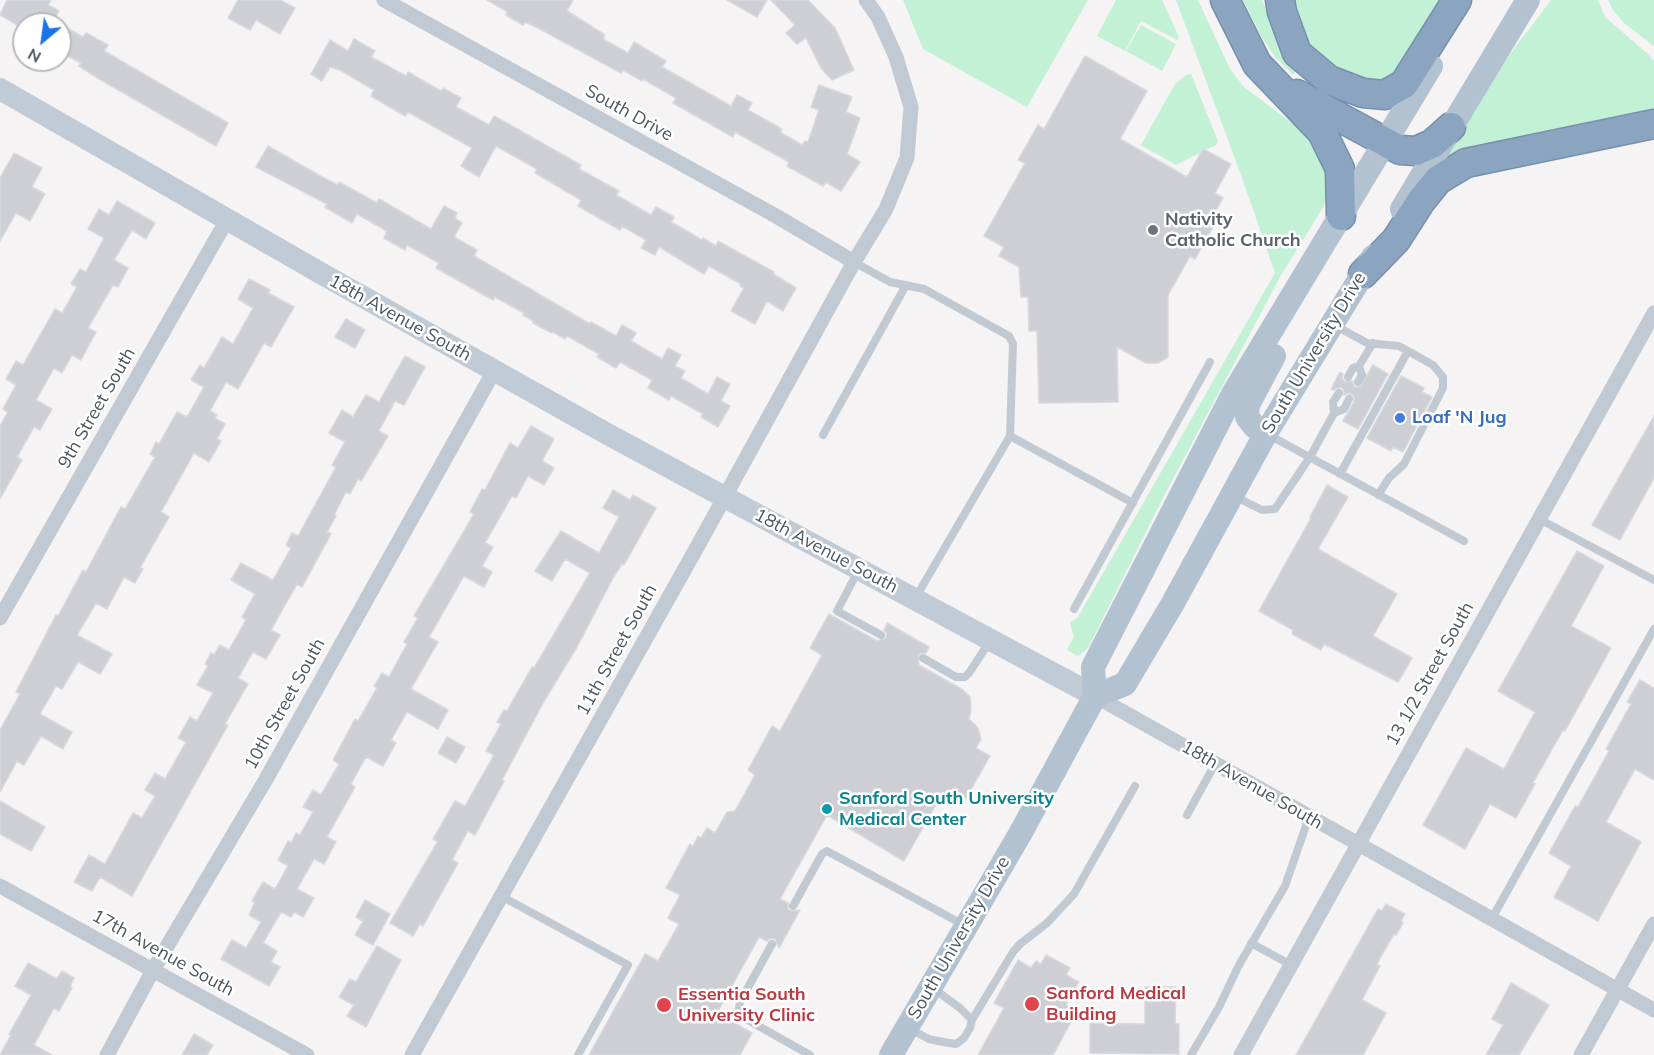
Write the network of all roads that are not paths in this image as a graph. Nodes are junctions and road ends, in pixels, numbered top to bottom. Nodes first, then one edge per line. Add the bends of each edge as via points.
1 (384, 0) edge
2 (866, 0) edge
3 (1225, 0) edge
4 (1280, 0) edge
5 (1457, 0) edge
6 (1472, 0) edge
7 (1528, 0) edge
8 (1278, 86) junction
9 (0, 89) edge
10 (1654, 124) edge
11 (1451, 127) junction
12 (1384, 143) junction
13 (1341, 216) junction
14 (228, 218) junction
15 (854, 262) junction
16 (1363, 274) junction
17 (906, 285) junction
18 (1654, 313) edge
19 (1333, 323) junction
20 (1373, 343) junction
21 (1408, 351) junction
22 (1210, 362) dead end
23 (1359, 366) junction
24 (494, 371) junction
25 (1348, 377) dead end
26 (1358, 382) dead end
27 (1339, 393) dead end
28 (1349, 399) dead end
29 (1334, 413) junction
30 (1266, 433) junction
31 (824, 435) dead end
32 (1010, 436) junction
33 (1310, 457) junction
34 (1340, 474) junction
35 (1232, 495) junction
36 (1378, 495) junction
37 (725, 497) junction
38 (1133, 502) junction
39 (1539, 519) junction
40 (1464, 541) dead end
41 (859, 569) junction
42 (1654, 580) edge
43 (915, 599) junction
44 (1074, 609) dead end
45 (0, 618) edge
46 (1654, 629) edge
47 (880, 635) dead end
48 (990, 639) junction
49 (923, 658) dead end
50 (1095, 696) junction
51 (1215, 764) junction
52 (1135, 786) dead end
53 (1187, 815) dead end
54 (1310, 817) junction
55 (1358, 844) junction
56 (0, 886) edge
57 (501, 896) junction
58 (794, 906) dead end
59 (1491, 920) junction
60 (1654, 924) edge
61 (965, 926) junction
62 (1251, 943) junction
63 (772, 944) dead end
64 (1291, 965) junction
65 (153, 970) junction
66 (930, 986) junction
67 (1617, 990) junction
68 (1654, 1010) edge
69 (972, 1020) junction
70 (906, 1028) junction
71 (107, 1055) edge
72 (307, 1055) edge
73 (412, 1055) edge
74 (578, 1055) edge
75 (809, 1055) edge
76 (891, 1055) edge
77 (1191, 1055) edge
78 (1240, 1055) edge
79 (1581, 1055) edge

1 - 15 street, South Drive
2 - 15 street, 11th Street South via 896,57 911,107 907,158 886,209
3 - 8 highway via 1257,64
4 - 5 highway via 1296,53 1329,80 1363,93 1385,95 1404,84
6 - 12 main road
7 - 11 main road, South University Drive
8 - 12 highway
8 - 13 highway via 1322,132 1340,169
9 - 14 street, 18th Avenue South
10 - 16 highway via 1466,163 1438,180 1396,240
11 - 12 highway via 1432,144 1416,151
11 - 16 main road, South University Drive
12 - 13 main road
13 - 30 main road via 1248,405 1247,417
13 - 50 main road via 1233,394 1093,667
14 - 24 street, 18th Avenue South
14 - 45 street, 9th Street South
15 - 17 lane via 890,282
15 - 37 street, 11th Street South
16 - 19 main road, South University Drive
17 - 31 lane
17 - 32 lane via 924,289 1010,336
18 - 39 street, 13 1/2 Street South
19 - 20 lane
19 - 30 main road, South University Drive
20 - 21 lane
20 - 23 lane
21 - 34 lane
21 - 36 lane via 1433,365 1443,377 1443,388 1404,464 1389,477
22 - 38 lane
23 - 25 lane
23 - 26 lane via 1362,375
24 - 37 street, 18th Avenue South
24 - 65 street, 10th Street South via 265,781
27 - 29 lane via 1333,402
28 - 29 lane via 1344,409
29 - 33 lane
30 - 33 lane
30 - 35 main road, South University Drive
32 - 38 lane
32 - 43 lane
33 - 34 lane
33 - 35 lane via 1275,509 1262,510
34 - 36 lane
35 - 50 main road, South University Drive via 1125,684
36 - 40 lane
37 - 41 street, 18th Avenue South
37 - 57 street, 11th Street South
38 - 44 lane
39 - 42 lane
39 - 55 street, 13 1/2 Street South
41 - 43 street, 18th Avenue South
41 - 47 lane via 837,611
43 - 48 street, 18th Avenue South
46 - 59 lane
48 - 49 lane via 965,677 956,677
48 - 50 street, 18th Avenue South
50 - 51 street, 18th Avenue South
50 - 61 main road, South University Drive
51 - 53 lane
51 - 54 street, 18th Avenue South
52 - 69 lane via 1074,894 1013,952
54 - 55 street, 18th Avenue South
54 - 62 lane via 1285,886
55 - 59 street, 18th Avenue South
55 - 64 street, 13 1/2 Street South
56 - 65 street, 17th Avenue South
57 - 73 street, 11th Street South
57 - 74 lane via 628,965
58 - 61 lane via 827,851
59 - 67 street, 18th Avenue South
60 - 67 street
61 - 66 main road, South University Drive
62 - 64 lane
62 - 77 lane
63 - 75 lane via 739,1008 746,1019
64 - 78 street, 13 1/2 Street South
65 - 71 street, 10th Street South
65 - 72 street, 17th Avenue South
66 - 69 lane
66 - 70 main road, South University Drive
67 - 68 street, 18th Avenue South
67 - 79 street
69 - 70 lane via 964,1038 956,1044 929,1039
70 - 76 main road, South University Drive

